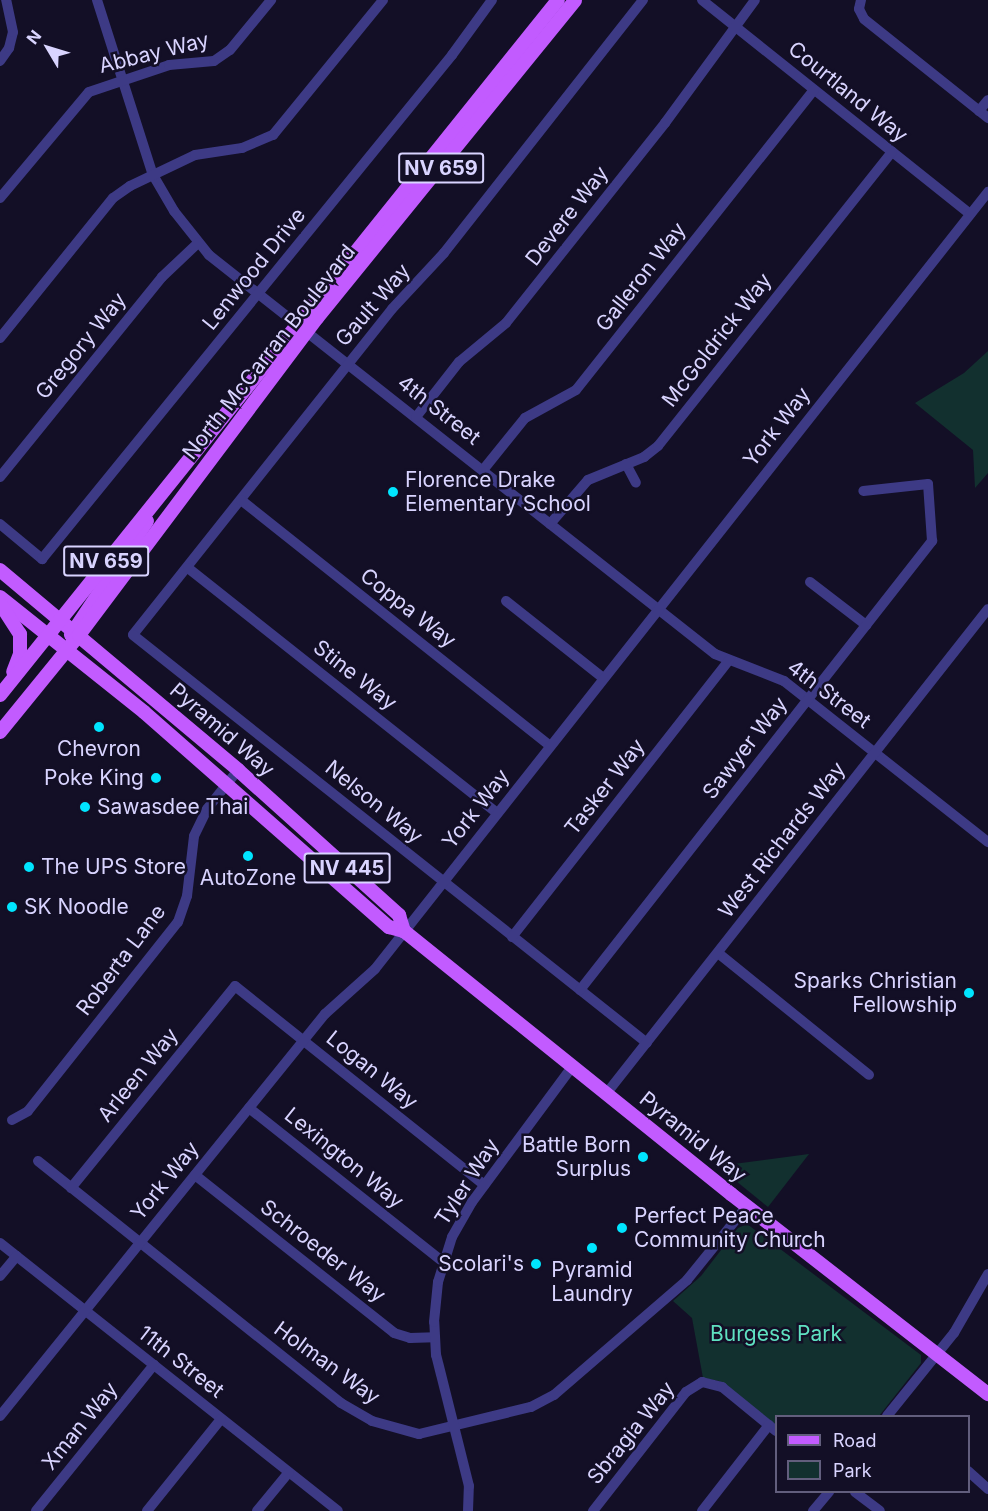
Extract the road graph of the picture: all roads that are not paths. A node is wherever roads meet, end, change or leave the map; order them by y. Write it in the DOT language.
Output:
graph roads {
  1 [pos="6,0"];
  2 [pos="97,0"];
  3 [pos="271,0"];
  4 [pos="383,0"];
  5 [pos="492,0"];
  6 [pos="558,0"];
  7 [pos="574,0"];
  8 [pos="643,0"];
  9 [pos="702,0"];
  10 [pos="754,0"];
  11 [pos="860,4"];
  12 [pos="736,28"];
  13 [pos="0,61"];
  14 [pos="121,79"];
  15 [pos="814,90"];
  16 [pos="988,99"];
  17 [pos="983,115"];
  18 [pos="892,152"];
  19 [pos="153,175"];
  20 [pos="988,192"];
  21 [pos="0,198"];
  22 [pos="970,214"];
  23 [pos="198,243"];
  24 [pos="258,295"];
  25 [pos="301,330"];
  26 [pos="0,338"];
  27 [pos="347,365"];
  28 [pos="416,417"];
  29 [pos="626,464"];
  30 [pos="483,471"];
  31 [pos="0,477"];
  32 [pos="636,483"];
  33 [pos="863,491"];
  34 [pos="241,500"];
  35 [pos="154,502"];
  36 [pos="0,524"];
  37 [pos="550,524"];
  38 [pos="188,568"];
  39 [pos="0,570"];
  40 [pos="810,582"];
  41 [pos="0,597"];
  42 [pos="506,601"];
  43 [pos="0,603"];
  44 [pos="658,609"];
  45 [pos="988,609"];
  46 [pos="60,620"];
  47 [pos="984,622"];
  48 [pos="866,625"];
  49 [pos="76,633"];
  50 [pos="133,635"];
  51 [pos="47,636"];
  52 [pos="68,648"];
  53 [pos="729,660"];
  54 [pos="603,678"];
  55 [pos="3,691"];
  56 [pos="807,700"];
  57 [pos="0,732"];
  58 [pos="550,746"];
  59 [pos="875,753"];
  60 [pos="238,770"];
  61 [pos="227,783"];
  62 [pos="497,813"];
  63 [pos="988,842"];
  64 [pos="443,883"];
  65 [pos="404,931"];
  66 [pos="512,937"];
  67 [pos="718,953"];
  68 [pos="235,986"];
  69 [pos="580,990"];
  70 [pos="303,1041"];
  71 [pos="647,1043"];
  72 [pos="572,1067"];
  73 [pos="869,1075"];
  74 [pos="606,1094"];
  75 [pos="249,1108"];
  76 [pos="12,1120"];
  77 [pos="38,1161"];
  78 [pos="195,1175"];
  79 [pos="484,1185"];
  80 [pos="71,1188"];
  81 [pos="747,1206"];
  82 [pos="0,1243"];
  83 [pos="140,1243"];
  84 [pos="17,1256"];
  85 [pos="443,1262"];
  86 [pos="988,1274"];
  87 [pos="0,1276"];
  88 [pos="85,1311"];
  89 [pos="434,1337"];
  90 [pos="937,1354"];
  91 [pos="154,1365"];
  92 [pos="988,1394"];
  93 [pos="893,1414"];
  94 [pos="0,1416"];
  95 [pos="221,1419"];
  96 [pos="454,1428"];
  97 [pos="773,1428"];
  98 [pos="289,1472"];
  99 [pos="970,1472"];
  100 [pos="988,1489"];
  101 [pos="827,1493"];
  102 [pos="858,1493"];
  103 [pos="36,1511"];
  104 [pos="147,1511"];
  105 [pos="257,1511"];
  106 [pos="338,1511"];
  107 [pos="468,1511"];
  108 [pos="593,1511"];
  109 [pos="702,1511"];
  110 [pos="813,1511"];
  111 [pos="880,1511"];
  1 -- 13 [label="street"];
  2 -- 14 [label="street, 4th Street"];
  3 -- 14 [label="street, Abbay Way"];
  4 -- 19 [label="street"];
  5 -- 24 [label="street, Lenwood Drive"];
  6 -- 25 [label="main road, North McCarran Boulevard / NV 659"];
  7 -- 25 [label="main road, North McCarran Boulevard / NV 659"];
  8 -- 27 [label="street, Gault Way"];
  9 -- 12 [label="street, Courtland Way"];
  10 -- 12 [label="street, Devere Way"];
  11 -- 17 [label="street"];
  12 -- 15 [label="street, Courtland Way"];
  12 -- 28 [label="street, Devere Way"];
  14 -- 19 [label="street, 4th Street"];
  14 -- 21 [label="street, Abbay Way"];
  15 -- 18 [label="street, Courtland Way"];
  15 -- 30 [label="street, Galleron Way"];
  16 -- 17 [label="street"];
  18 -- 22 [label="street, Courtland Way"];
  18 -- 29 [label="street, McGoldrick Way"];
  19 -- 23 [label="street, 4th Street"];
  19 -- 26 [label="street"];
  20 -- 22 [label="street, York Way"];
  22 -- 44 [label="street, York Way"];
  23 -- 24 [label="street, 4th Street"];
  23 -- 31 [label="street, Gregory Way"];
  24 -- 25 [label="street, 4th Street"];
  24 -- 36 [label="street, Lenwood Drive"];
  25 -- 27 [label="street, 4th Street"];
  25 -- 35 [label="main road, North McCarran Boulevard / NV 659"];
  25 -- 49 [label="main road, North McCarran Boulevard / NV 659"];
  27 -- 28 [label="street, 4th Street"];
  27 -- 34 [label="street, Gault Way"];
  28 -- 30 [label="street, 4th Street"];
  29 -- 32 [label="street"];
  29 -- 37 [label="street, McGoldrick Way"];
  30 -- 37 [label="street, 4th Street"];
  33 -- 48 [label="street, Sawyer Way"];
  34 -- 38 [label="street, Gault Way"];
  34 -- 58 [label="street, Coppa Way"];
  35 -- 46 [label="main road, North McCarran Boulevard / NV 659"];
  35 -- 49 [label="main road"];
  37 -- 44 [label="street, 4th Street"];
  38 -- 50 [label="street, Gault Way"];
  38 -- 62 [label="street, Stine Way"];
  39 -- 46 [label="main road, Pyramid Way / NV 445"];
  40 -- 48 [label="street"];
  41 -- 51 [label="main road, Pyramid Way / NV 445"];
  42 -- 54 [label="street"];
  43 -- 55 [label="main road"];
  44 -- 53 [label="street, 4th Street"];
  44 -- 54 [label="street, York Way"];
  45 -- 47 [label="street, West Richards Way"];
  46 -- 49 [label="main road, Pyramid Way / NV 445"];
  46 -- 51 [label="main road, North McCarran Boulevard / NV 659"];
  47 -- 59 [label="street, West Richards Way"];
  48 -- 56 [label="street, Sawyer Way"];
  49 -- 52 [label="main road, North McCarran Boulevard / NV 659"];
  49 -- 60 [label="main road, Pyramid Way / NV 445"];
  50 -- 64 [label="street, Nelson Way"];
  51 -- 52 [label="main road, Pyramid Way / NV 445"];
  51 -- 55 [label="main road, North McCarran Boulevard / NV 659"];
  52 -- 57 [label="main road, North McCarran Boulevard / NV 659"];
  52 -- 61 [label="main road, Pyramid Way / NV 445"];
  53 -- 56 [label="street, 4th Street"];
  53 -- 66 [label="street, Tasker Way"];
  54 -- 58 [label="street, York Way"];
  56 -- 59 [label="street, 4th Street"];
  56 -- 69 [label="street, Sawyer Way"];
  58 -- 62 [label="street, York Way"];
  59 -- 63 [label="street, 4th Street"];
  59 -- 67 [label="street, West Richards Way"];
  60 -- 61 [label="street, Roberta Lane"];
  60 -- 65 [label="main road, Pyramid Way / NV 445"];
  61 -- 65 [label="main road, Pyramid Way / NV 445"];
  61 -- 76 [label="street, Roberta Lane"];
  62 -- 64 [label="street, York Way"];
  64 -- 65 [label="street, York Way"];
  64 -- 66 [label="street, Nelson Way"];
  65 -- 70 [label="street, York Way"];
  65 -- 72 [label="main road, Pyramid Way / NV 445"];
  66 -- 69 [label="street, Nelson Way"];
  67 -- 71 [label="street, West Richards Way"];
  67 -- 73 [label="street"];
  68 -- 70 [label="street, Logan Way"];
  68 -- 80 [label="street, Arleen Way"];
  69 -- 71 [label="street, Nelson Way"];
  70 -- 75 [label="street, York Way"];
  70 -- 79 [label="street, Logan Way"];
  71 -- 74 [label="street, West Richards Way"];
  72 -- 74 [label="main road, Pyramid Way / NV 445"];
  72 -- 79 [label="street, Tyler Way"];
  74 -- 81 [label="main road, Pyramid Way / NV 445"];
  75 -- 78 [label="street, York Way"];
  75 -- 85 [label="street, Lexington Way"];
  77 -- 80 [label="street, Holman Way"];
  78 -- 83 [label="street, York Way"];
  78 -- 89 [label="street, Schroeder Way"];
  79 -- 85 [label="street, Tyler Way"];
  80 -- 83 [label="street, Holman Way"];
  81 -- 90 [label="main road, Pyramid Way / NV 445"];
  81 -- 96 [label="street, Holman Way"];
  82 -- 84 [label="street, 11th Street"];
  83 -- 88 [label="street, York Way"];
  83 -- 96 [label="street, Holman Way"];
  84 -- 87 [label="street"];
  84 -- 88 [label="street, 11th Street"];
  85 -- 89 [label="street, Tyler Way"];
  86 -- 90 [label="street"];
  88 -- 91 [label="street, 11th Street"];
  88 -- 94 [label="street, York Way"];
  89 -- 96 [label="street, Tyler Way"];
  90 -- 92 [label="main road, Pyramid Way / NV 445"];
  90 -- 93 [label="street"];
  91 -- 95 [label="street, 11th Street"];
  91 -- 103 [label="street, Xman Way"];
  95 -- 98 [label="street, 11th Street"];
  95 -- 104 [label="street"];
  96 -- 107 [label="street, Tyler Way"];
  97 -- 108 [label="street, Sbragia Way"];
  97 -- 109 [label="street"];
  98 -- 105 [label="street"];
  98 -- 106 [label="street, 11th Street"];
  99 -- 100 [label="street"];
  101 -- 110 [label="street"];
  102 -- 111 [label="street"];
}
